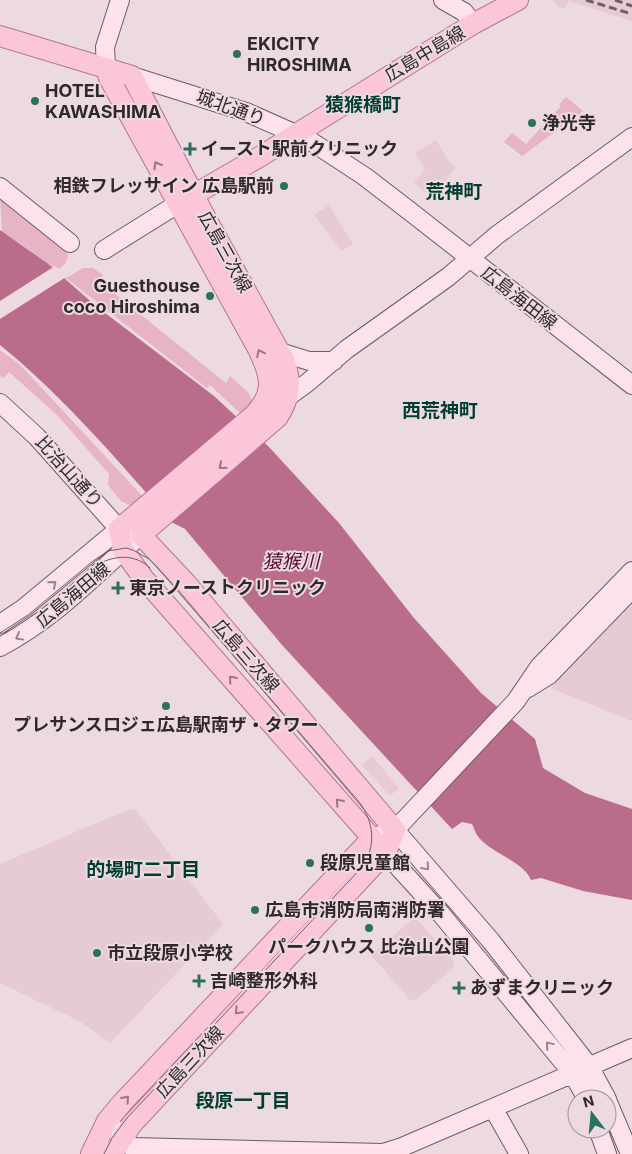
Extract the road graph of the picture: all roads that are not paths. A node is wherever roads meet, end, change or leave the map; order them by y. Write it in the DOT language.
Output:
graph roads {
  1 [pos="120,0"];
  2 [pos="443,0"];
  3 [pos="518,0"];
  4 [pos="473,24"];
  5 [pos="1,37"];
  6 [pos="106,68"];
  7 [pos="132,76"];
  8 [pos="295,134"];
  9 [pos="632,137"];
  10 [pos="0,187"];
  11 [pos="186,199"];
  12 [pos="70,243"];
  13 [pos="104,250"];
  14 [pos="469,259"];
  15 [pos="280,352"];
  16 [pos="334,361"];
  17 [pos="632,385"];
  18 [pos="289,396"];
  19 [pos="266,399"];
  20 [pos="0,403"];
  21 [pos="254,428"];
  22 [pos="157,510"];
  23 [pos="119,529"];
  24 [pos="141,535"];
  25 [pos="123,550"];
  26 [pos="632,571"];
  27 [pos="632,589"];
  28 [pos="0,624"];
  29 [pos="0,648"];
  30 [pos="525,689"];
  31 [pos="395,830"];
  32 [pos="372,838"];
  33 [pos="386,852"];
  34 [pos="632,1048"];
  35 [pos="589,1066"];
  36 [pos="573,1074"];
  37 [pos="581,1089"];
  38 [pos="601,1089"];
  39 [pos="493,1108"];
  40 [pos="107,1121"];
  41 [pos="617,1123"];
  42 [pos="602,1139"];
  43 [pos="117,1146"];
  44 [pos="91,1154"];
  45 [pos="519,1154"];
  46 [pos="607,1154"];
  47 [pos="630,1154"];
  1 -- 6 [label="street"];
  2 -- 4 [label="street"];
  3 -- 4 [label="main road, 広島中島線"];
  4 -- 8 [label="main road, 広島中島線"];
  5 -- 6 [label="main road"];
  6 -- 7 [label="main road"];
  11 -- 6 [label="main road, 広島三次線, one-way"];
  7 -- 8 [label="street, 城北通り"];
  7 -- 11 [label="main road, 広島三次線"];
  8 -- 11 [label="main road, 広島中島線"];
  8 -- 14 [label="street, 城北通り"];
  9 -- 14 [label="street"];
  10 -- 12 [label="street"];
  11 -- 13 [label="street"];
  11 -- 15 [label="main road, 広島三次線"];
  19 -- 11 [label="main road, 広島三次線, one-way"];
  14 -- 16 [label="street, 広島海田線"];
  14 -- 17 [label="street, 広島海田線"];
  15 -- 16 [label="street"];
  15 -- 18 [label="main road, 広島三次線"];
  16 -- 18 [label="street, 広島海田線"];
  18 -- 19 [label="street"];
  18 -- 21 [label="main road"];
  19 -- 21 [label="main road"];
  20 -- 23 [label="street, 比治山通り"];
  21 -- 22 [label="main road"];
  22 -- 23 [label="main road"];
  22 -- 24 [label="main road"];
  23 -- 24 [label="street"];
  23 -- 25 [label="main road, 広島三次線"];
  28 -- 23 [label="street, 広島海田線, one-way"];
  24 -- 25 [label="street, 広島海田線"];
  24 -- 31 [label="main road, 広島三次線"];
  25 -- 29 [label="street, 広島海田線, one-way"];
  32 -- 25 [label="main road, 広島三次線, one-way"];
  26 -- 30 [label="street"];
  27 -- 30 [label="street"];
  30 -- 31 [label="street"];
  31 -- 32 [label="street"];
  31 -- 33 [label="main road, 広島三次線"];
  31 -- 35 [label="street, one-way"];
  32 -- 33 [label="street"];
  40 -- 32 [label="main road, 広島三次線, one-way"];
  36 -- 33 [label="street, one-way"];
  33 -- 43 [label="main road, 広島三次線, one-way"];
  34 -- 35 [label="street"];
  35 -- 36 [label="street"];
  35 -- 38 [label="street"];
  36 -- 37 [label="street"];
  36 -- 39 [label="street"];
  39 -- 43 [label="street"];
  39 -- 45 [label="street"];
  40 -- 43 [label="street"];
  40 -- 44 [label="main road, 広島三次線"];
  41 -- 47 [label="street"];
  42 -- 46 [label="street"];
}
